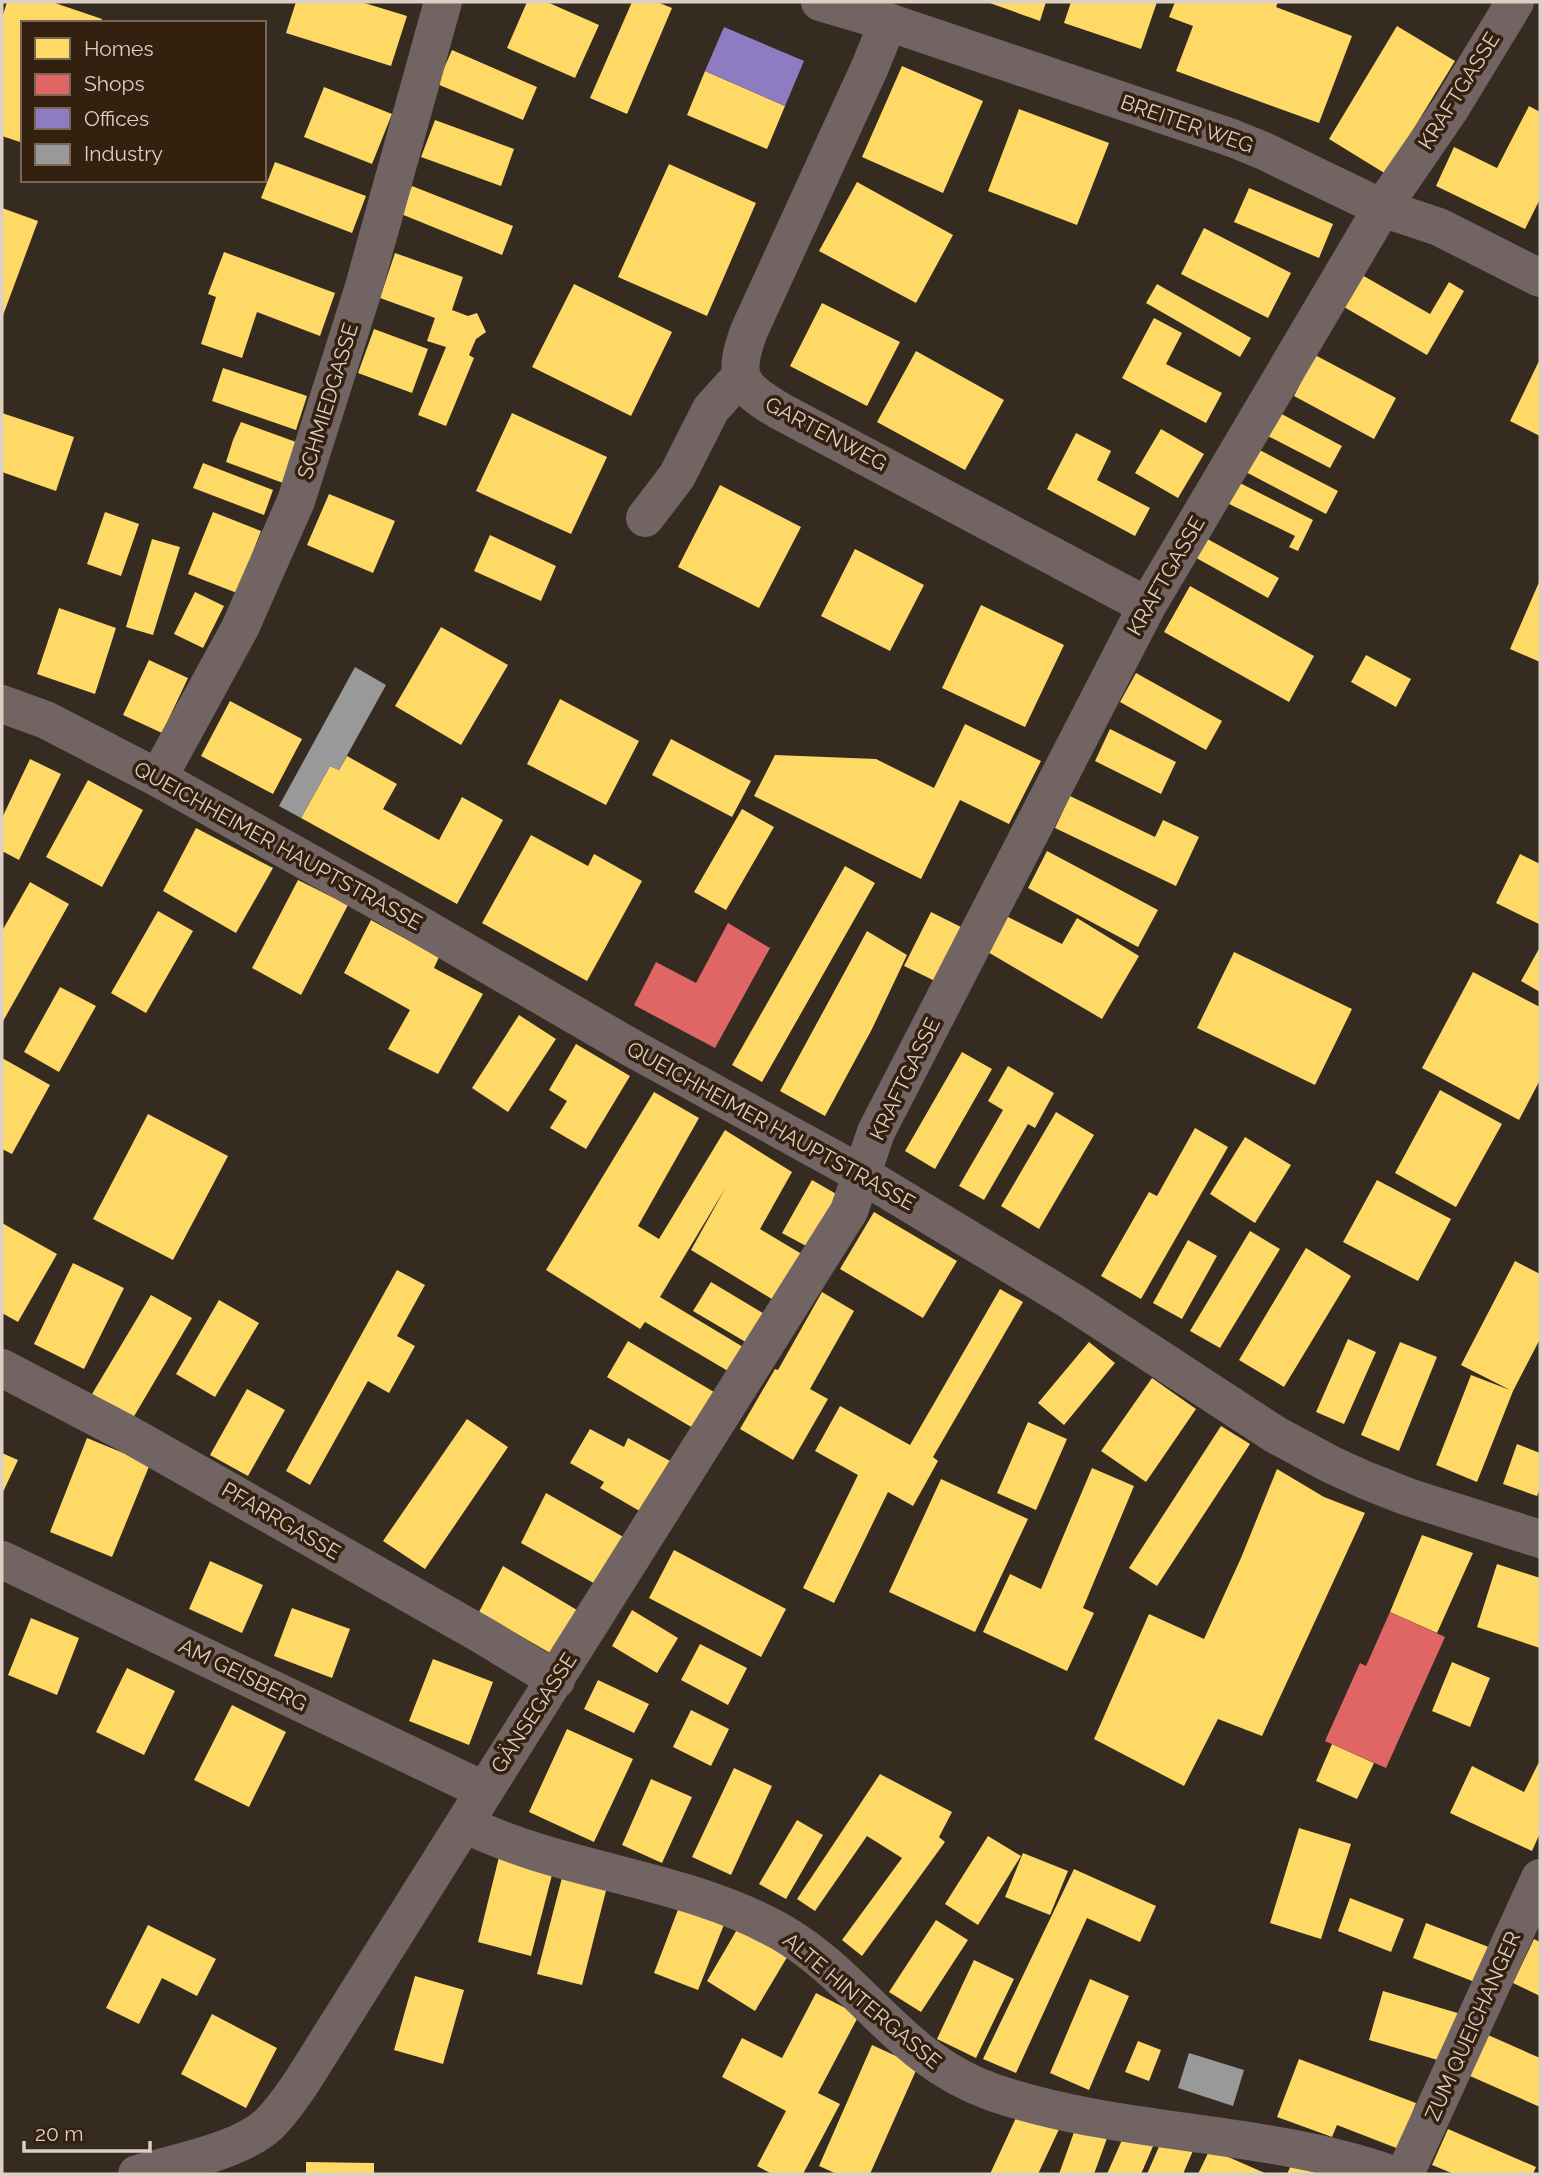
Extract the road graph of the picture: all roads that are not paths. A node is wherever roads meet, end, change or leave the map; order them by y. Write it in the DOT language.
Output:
graph roads {
  1 [pos="443,2"];
  2 [pos="820,2"];
  3 [pos="1516,2"];
  4 [pos="888,22"];
  5 [pos="1382,208"];
  6 [pos="1540,278"];
  7 [pos="741,376"];
  8 [pos="645,517"];
  9 [pos="1147,606"];
  10 [pos="2,704"];
  11 [pos="158,778"];
  12 [pos="861,1174"];
  13 [pos="2,1368"];
  14 [pos="1540,1539"];
  15 [pos="2,1560"];
  16 [pos="556,1680"];
  17 [pos="485,1791"];
  18 [pos="465,1824"];
  19 [pos="1540,1878"];
  20 [pos="137,2174"];
  21 [pos="1390,2174"];
  22 [pos="1405,2174"];
  1 -- 11 [label="street, SCHMIEDGASSE"];
  2 -- 4 [label="street, BREITER WEG"];
  3 -- 5 [label="street, KRAFTGASSE"];
  4 -- 5 [label="street, BREITER WEG"];
  4 -- 7 [label="street"];
  5 -- 6 [label="street, BREITER WEG"];
  5 -- 9 [label="street, KRAFTGASSE"];
  7 -- 8 [label="street"];
  7 -- 9 [label="street, GARTENWEG"];
  9 -- 12 [label="street, KRAFTGASSE"];
  10 -- 11 [label="street, QUEICHHEIMER HAUPTSTRASSE"];
  11 -- 12 [label="street, QUEICHHEIMER HAUPTSTRASSE"];
  12 -- 14 [label="street, QUEICHHEIMER HAUPTSTRASSE"];
  12 -- 16 [label="street, GÄNSEGASSE"];
  13 -- 16 [label="street, PFARRGASSE"];
  15 -- 17 [label="street, AM GEISBERG"];
  16 -- 17 [label="street, GÄNSEGASSE"];
  17 -- 18 [label="street, GÄNSEGASSE"];
  18 -- 20 [label="street, GÄNSEGASSE"];
  18 -- 21 [label="street, ALTE HINTERGASSE"];
  19 -- 22 [label="street, ZUM QUEICHANGER"];
}
